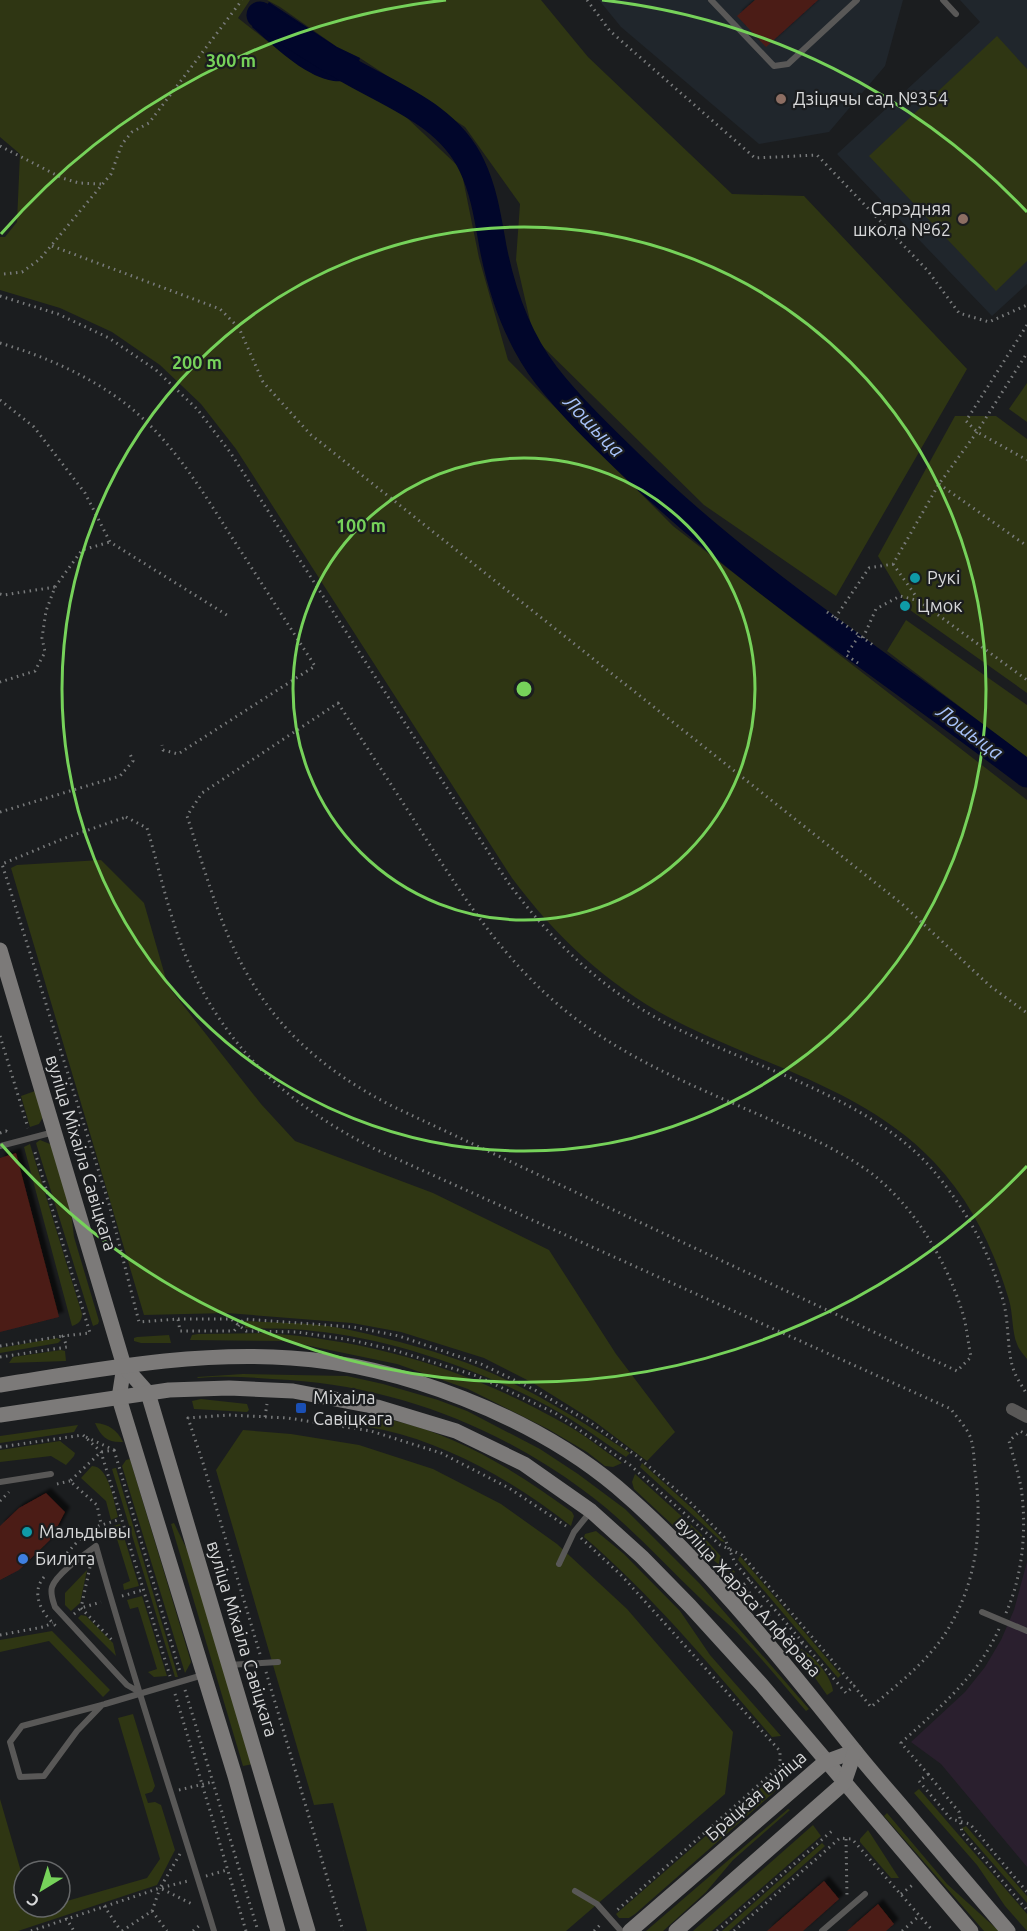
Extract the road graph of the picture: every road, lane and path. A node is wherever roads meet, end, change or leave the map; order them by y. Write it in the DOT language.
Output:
graph roads {
  1 [pos="242,0"];
  2 [pos="587,0"];
  3 [pos="711,0"];
  4 [pos="857,0"];
  5 [pos="944,0"];
  6 [pos="956,14"];
  7 [pos="0,146"];
  8 [pos="101,184"];
  9 [pos="52,246"];
  10 [pos="4,274"];
  11 [pos="0,296"];
  12 [pos="1027,305"];
  13 [pos="1027,325"];
  14 [pos="0,343"];
  15 [pos="1027,353"];
  16 [pos="0,400"];
  17 [pos="977,432"];
  18 [pos="1027,460"];
  19 [pos="939,484"];
  20 [pos="110,542"];
  21 [pos="1027,546"];
  22 [pos="893,564"];
  23 [pos="55,587"];
  24 [pos="0,594"];
  25 [pos="919,601"];
  26 [pos="826,612"];
  27 [pos="230,617"];
  28 [pos="835,618"];
  29 [pos="861,637"];
  30 [pos="873,645"];
  31 [pos="858,663"];
  32 [pos="1027,680"];
  33 [pos="0,682"];
  34 [pos="338,703"];
  35 [pos="162,745"];
  36 [pos="130,754"];
  37 [pos="0,812"];
  38 [pos="0,950"];
  39 [pos="1027,1013"];
  40 [pos="0,1036"];
  41 [pos="54,1132"];
  42 [pos="31,1138"];
  43 [pos="0,1146"];
  44 [pos="178,1319"];
  45 [pos="139,1322"];
  46 [pos="63,1336"];
  47 [pos="0,1346"];
  48 [pos="0,1357"];
  49 [pos="124,1366"];
  50 [pos="0,1385"];
  51 [pos="148,1393"];
  52 [pos="1027,1395"];
  53 [pos="120,1398"];
  54 [pos="278,1405"];
  55 [pos="1012,1409"];
  56 [pos="0,1415"];
  57 [pos="265,1417"];
  58 [pos="1027,1417"];
  59 [pos="188,1418"];
  60 [pos="333,1418"];
  61 [pos="332,1424"];
  62 [pos="83,1435"];
  63 [pos="1027,1435"];
  64 [pos="0,1447"];
  65 [pos="114,1450"];
  66 [pos="100,1452"];
  67 [pos="51,1474"];
  68 [pos="0,1482"];
  69 [pos="591,1511"];
  70 [pos="121,1519"];
  71 [pos="101,1524"];
  72 [pos="574,1532"];
  73 [pos="724,1537"];
  74 [pos="729,1549"];
  75 [pos="63,1557"];
  76 [pos="559,1564"];
  77 [pos="90,1566"];
  78 [pos="85,1568"];
  79 [pos="95,1571"];
  80 [pos="49,1572"];
  81 [pos="750,1580"];
  82 [pos="143,1590"];
  83 [pos="111,1599"];
  84 [pos="81,1608"];
  85 [pos="982,1612"];
  86 [pos="70,1617"];
  87 [pos="1002,1621"];
  88 [pos="80,1622"];
  89 [pos="53,1623"];
  90 [pos="1027,1631"];
  91 [pos="0,1635"];
  92 [pos="803,1642"];
  93 [pos="120,1648"];
  94 [pos="278,1662"];
  95 [pos="229,1665"];
  96 [pos="204,1674"];
  97 [pos="183,1682"];
  98 [pos="173,1685"];
  99 [pos="854,1686"];
  100 [pos="141,1693"];
  101 [pos="102,1705"];
  102 [pos="855,1751"];
  103 [pos="825,1762"];
  104 [pos="927,1774"];
  105 [pos="212,1782"];
  106 [pos="201,1783"];
  107 [pos="844,1783"];
  108 [pos="172,1792"];
  109 [pos="960,1822"];
  110 [pos="833,1830"];
  111 [pos="846,1839"];
  112 [pos="184,1861"];
  113 [pos="227,1870"];
  114 [pos="198,1878"];
  115 [pos="160,1888"];
  116 [pos="192,1889"];
  117 [pos="575,1892"];
  118 [pos="1027,1892"];
  119 [pos="865,1894"];
  120 [pos="195,1897"];
  121 [pos="104,1906"];
  122 [pos="847,1910"];
  123 [pos="1027,1910"];
  124 [pos="152,1911"];
  125 [pos="72,1916"];
  126 [pos="919,1916"];
  127 [pos="608,1918"];
  128 [pos="63,1919"];
  129 [pos="203,1923"];
  130 [pos="30,1931"];
  131 [pos="122,1931"];
  132 [pos="167,1931"];
  133 [pos="193,1931"];
  134 [pos="214,1931"];
  135 [pos="246,1931"];
  136 [pos="258,1931"];
  137 [pos="278,1931"];
  138 [pos="308,1931"];
  139 [pos="594,1931"];
  140 [pos="621,1931"];
  141 [pos="630,1931"];
  142 [pos="676,1931"];
  143 [pos="717,1931"];
  144 [pos="734,1931"];
  145 [pos="822,1931"];
  146 [pos="902,1931"];
  147 [pos="933,1931"];
  148 [pos="971,1931"];
  149 [pos="1008,1931"];
  1 -- 8 [label="path"];
  2 -- 12 [label="path"];
  3 -- 4 [label="lane"];
  5 -- 6 [label="lane"];
  7 -- 8 [label="path"];
  8 -- 9 [label="path"];
  9 -- 10 [label="path"];
  9 -- 39 [label="path"];
  11 -- 52 [label="path"];
  13 -- 17 [label="path"];
  14 -- 35 [label="path"];
  15 -- 17 [label="path"];
  16 -- 20 [label="path"];
  17 -- 18 [label="path"];
  17 -- 19 [label="path"];
  19 -- 21 [label="path"];
  19 -- 22 [label="path"];
  20 -- 23 [label="path"];
  20 -- 27 [label="path"];
  22 -- 25 [label="path"];
  22 -- 28 [label="path"];
  23 -- 24 [label="path"];
  23 -- 33 [label="path"];
  25 -- 29 [label="path"];
  25 -- 32 [label="path"];
  26 -- 28 [label="path"];
  28 -- 29 [label="path"];
  29 -- 30 [label="path"];
  29 -- 31 [label="path"];
  34 -- 34 [label="path"];
  36 -- 37 [label="path"];
  38 -- 41 [label="main road, вуліца Міхаіла Савіцкага"];
  40 -- 42 [label="path"];
  41 -- 42 [label="lane"];
  41 -- 49 [label="main road, вуліца Міхаіла Савіцкага"];
  42 -- 43 [label="lane"];
  42 -- 46 [label="path"];
  44 -- 74 [label="path"];
  45 -- 99 [label="path"];
  46 -- 47 [label="path"];
  46 -- 48 [label="path"];
  49 -- 50 [label="main road, вуліца Жарэса Алфёрава"];
  49 -- 51 [label="main road, вуліца Міхаіла Савіцкага"];
  49 -- 53 [label="main road, вуліца Міхаіла Савіцкага"];
  49 -- 102 [label="main road, вуліца Жарэса Алфёрава"];
  51 -- 53 [label="main road"];
  51 -- 69 [label="main road"];
  51 -- 95 [label="main road, вуліца Міхаіла Савіцкага"];
  53 -- 56 [label="main road"];
  53 -- 96 [label="main road, вуліца Міхаіла Савіцкага"];
  54 -- 57 [label="path"];
  55 -- 58 [label="street"];
  57 -- 59 [label="path"];
  57 -- 61 [label="path"];
  60 -- 61 [label="path"];
  61 -- 72 [label="path"];
  62 -- 64 [label="path"];
  62 -- 65 [label="path"];
  62 -- 66 [label="path"];
  63 -- 87 [label="path"];
  65 -- 66 [label="path"];
  65 -- 97 [label="path"];
  66 -- 70 [label="path"];
  66 -- 71 [label="path"];
  67 -- 68 [label="lane"];
  69 -- 72 [label="lane"];
  69 -- 103 [label="main road"];
  70 -- 71 [label="path"];
  70 -- 82 [label="path"];
  71 -- 75 [label="path"];
  72 -- 76 [label="lane"];
  72 -- 127 [label="path"];
  73 -- 74 [label="path"];
  74 -- 81 [label="path"];
  74 -- 99 [label="path"];
  77 -- 78 [label="path"];
  77 -- 79 [label="path"];
  77 -- 84 [label="path"];
  80 -- 89 [label="path"];
  81 -- 92 [label="path"];
  81 -- 92 [label="path"];
  82 -- 83 [label="path"];
  82 -- 98 [label="path"];
  83 -- 84 [label="path"];
  83 -- 86 [label="lane"];
  83 -- 100 [label="lane"];
  84 -- 86 [label="path"];
  84 -- 93 [label="path"];
  85 -- 87 [label="lane"];
  86 -- 88 [label="path"];
  86 -- 89 [label="path"];
  86 -- 100 [label="lane"];
  87 -- 90 [label="lane"];
  87 -- 104 [label="path"];
  89 -- 91 [label="path"];
  92 -- 99 [label="path"];
  94 -- 95 [label="lane"];
  95 -- 138 [label="main road, вуліца Міхаіла Савіцкага"];
  96 -- 97 [label="lane"];
  96 -- 137 [label="main road, вуліца Міхаіла Савіцкага"];
  97 -- 98 [label="lane"];
  97 -- 105 [label="path"];
  98 -- 100 [label="lane"];
  98 -- 106 [label="path"];
  100 -- 101 [label="lane"];
  100 -- 108 [label="lane"];
  101 -- 101 [label="lane"];
  102 -- 103 [label="main road, Брацкая вуліца"];
  102 -- 107 [label="main road"];
  102 -- 149 [label="main road, вуліца Жарэса Алфёрава"];
  103 -- 107 [label="main road"];
  103 -- 141 [label="main road, Брацкая вуліца"];
  104 -- 109 [label="path"];
  104 -- 109 [label="path"];
  105 -- 106 [label="path"];
  105 -- 136 [label="path"];
  106 -- 108 [label="path"];
  106 -- 113 [label="path"];
  107 -- 142 [label="main road"];
  107 -- 148 [label="main road"];
  108 -- 114 [label="lane"];
  109 -- 118 [label="path"];
  109 -- 123 [label="path"];
  110 -- 143 [label="path"];
  111 -- 122 [label="path"];
  111 -- 126 [label="path"];
  111 -- 144 [label="path"];
  112 -- 115 [label="path"];
  113 -- 114 [label="path"];
  113 -- 135 [label="path"];
  114 -- 134 [label="lane"];
  115 -- 116 [label="path"];
  115 -- 120 [label="path"];
  115 -- 121 [label="path"];
  115 -- 124 [label="path"];
  117 -- 127 [label="lane"];
  119 -- 122 [label="lane"];
  121 -- 125 [label="path"];
  121 -- 131 [label="path"];
  122 -- 145 [label="lane"];
  124 -- 131 [label="path"];
  124 -- 132 [label="path"];
  126 -- 146 [label="path"];
  126 -- 147 [label="path"];
  127 -- 139 [label="path"];
  127 -- 140 [label="lane"];
  128 -- 130 [label="path"];
  129 -- 133 [label="path"];
}
